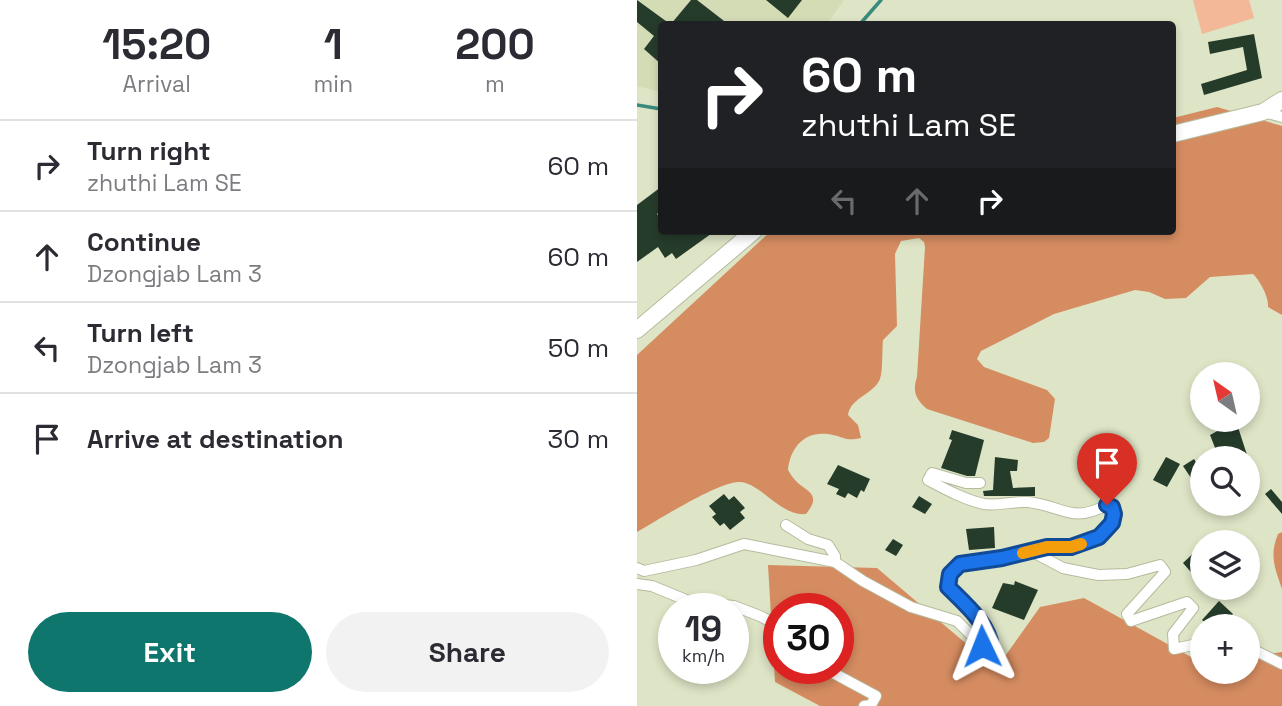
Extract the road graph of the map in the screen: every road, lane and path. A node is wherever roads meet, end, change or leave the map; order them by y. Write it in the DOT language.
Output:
graph roads {
  1 [pos="1282,100"];
  2 [pos="1263,111"];
  3 [pos="1282,117"];
  4 [pos="1176,133"];
  5 [pos="749,235"];
  6 [pos="637,330"];
  7 [pos="980,483"];
  8 [pos="786,525"];
  9 [pos="1031,551"];
  10 [pos="835,562"];
  11 [pos="637,568"];
  12 [pos="637,584"];
  13 [pos="763,618"];
  14 [pos="1190,646"];
  15 [pos="1260,653"];
  16 [pos="1282,664"];
  17 [pos="854,684"];
  18 [pos="864,706"];
  1 -- 2 [label="main road"];
  2 -- 3 [label="street"];
  2 -- 4 [label="main road"];
  5 -- 6 [label="main road"];
  7 -- 9 [label="street"];
  8 -- 10 [label="street"];
  9 -- 10 [label="street"];
  9 -- 14 [label="street"];
  10 -- 11 [label="street"];
  12 -- 13 [label="street"];
  15 -- 16 [label="street"];
  17 -- 18 [label="street"];
}
